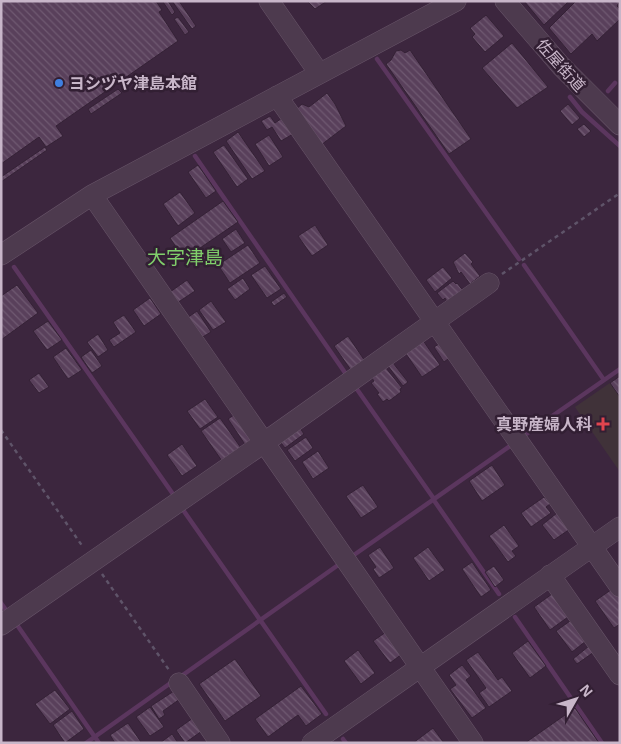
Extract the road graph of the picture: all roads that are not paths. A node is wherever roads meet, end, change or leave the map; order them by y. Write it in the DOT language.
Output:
graph roads {
  1 [pos="269,1"];
  2 [pos="456,1"];
  3 [pos="505,1"];
  4 [pos="320,73"];
  5 [pos="277,96"];
  6 [pos="620,126"];
  7 [pos="92,195"];
  8 [pos="1,255"];
  9 [pos="488,284"];
  10 [pos="435,322"];
  11 [pos="265,442"];
  12 [pos="620,527"];
  13 [pos="592,547"];
  14 [pos="550,575"];
  15 [pos="620,587"];
  16 [pos="1,625"];
  17 [pos="420,667"];
  18 [pos="620,676"];
  19 [pos="178,683"];
  20 [pos="220,743"];
  21 [pos="312,743"];
  22 [pos="473,743"];
  1 -- 4 [label="street"];
  2 -- 4 [label="street"];
  3 -- 6 [label="street, 佐屋街道"];
  4 -- 5 [label="street"];
  5 -- 7 [label="street"];
  5 -- 10 [label="street"];
  7 -- 8 [label="street"];
  7 -- 11 [label="street"];
  9 -- 10 [label="street"];
  10 -- 11 [label="street"];
  10 -- 13 [label="street"];
  11 -- 16 [label="street"];
  11 -- 17 [label="street"];
  12 -- 13 [label="street"];
  13 -- 14 [label="street"];
  13 -- 15 [label="street"];
  14 -- 17 [label="street"];
  14 -- 18 [label="street"];
  17 -- 21 [label="street"];
  17 -- 22 [label="street"];
  19 -- 20 [label="street"];
}
